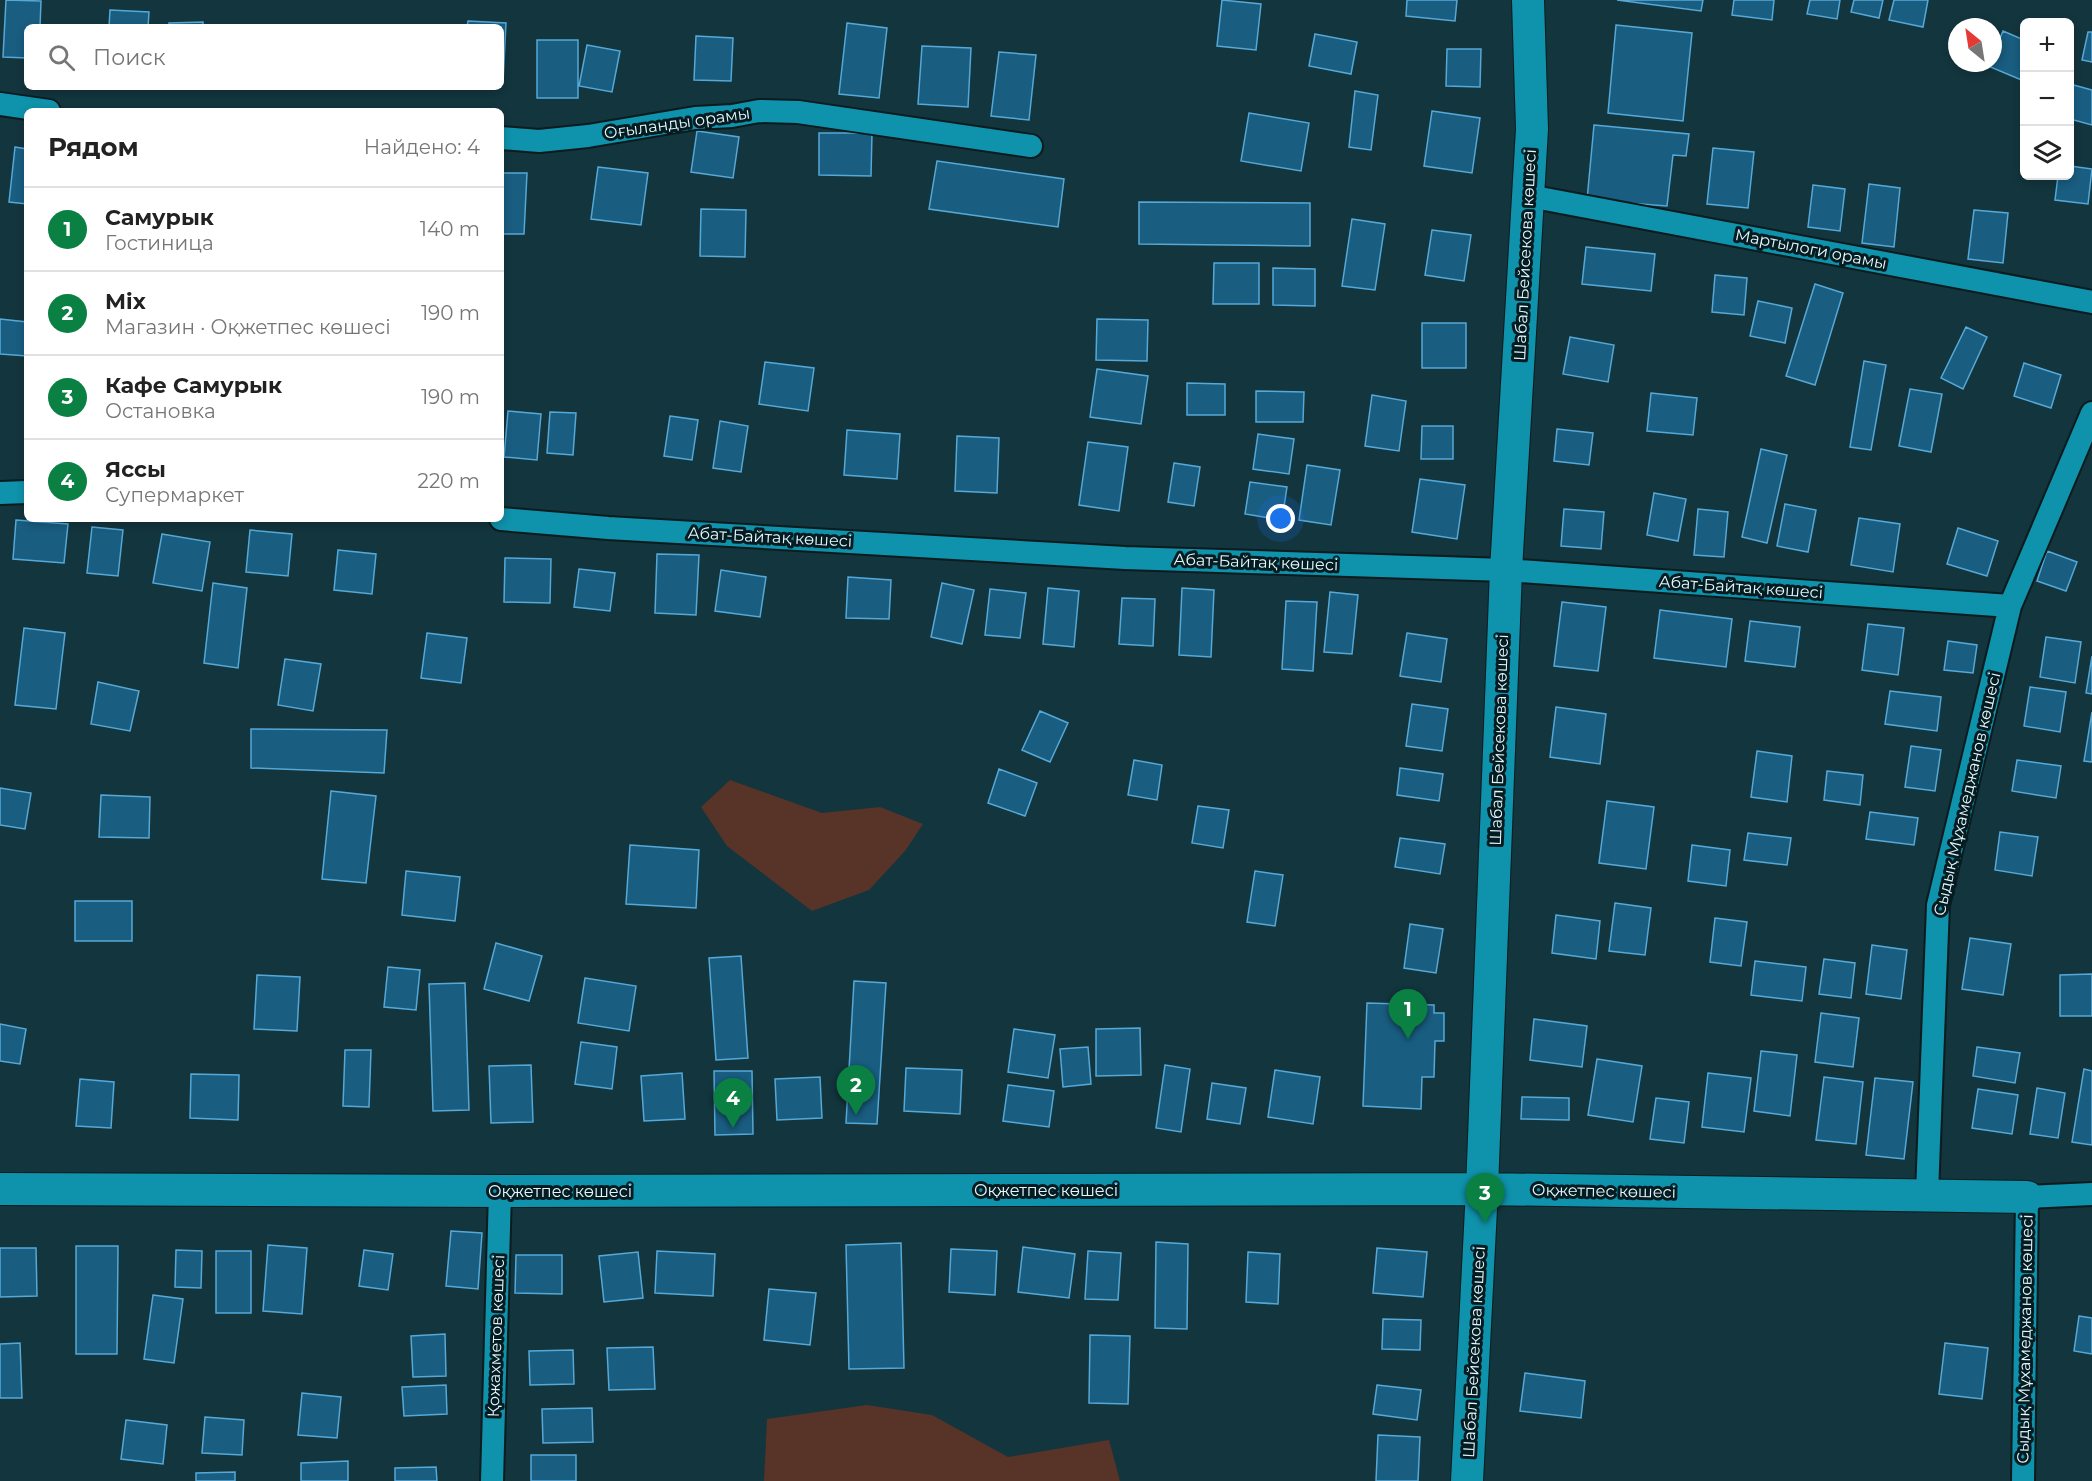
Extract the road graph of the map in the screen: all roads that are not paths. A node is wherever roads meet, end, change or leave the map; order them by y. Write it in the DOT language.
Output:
graph roads {
  1 [pos="1528,0"];
  2 [pos="0,104"];
  3 [pos="28,108"];
  4 [pos="504,138"];
  5 [pos="1031,146"];
  6 [pos="1529,196"];
  7 [pos="2092,302"];
  8 [pos="2092,413"];
  9 [pos="24,492"];
  10 [pos="0,493"];
  11 [pos="504,519"];
  12 [pos="1506,570"];
  13 [pos="2010,606"];
  14 [pos="0,1189"];
  15 [pos="1482,1189"];
  16 [pos="500,1191"];
  17 [pos="1928,1194"];
  18 [pos="2092,1194"];
  19 [pos="2027,1197"];
  20 [pos="492,1481"];
  21 [pos="1467,1481"];
  22 [pos="2023,1481"];
  1 -- 6 [label="street, Шабал Бейсекова көшесі"];
  2 -- 3 [label="street"];
  4 -- 5 [label="street, Оғыланды орамы"];
  6 -- 7 [label="street, Мартылоги орамы"];
  6 -- 12 [label="street, Шабал Бейсекова көшесі"];
  8 -- 13 [label="street, Сыдық Мұхамеджанов көшесі"];
  9 -- 10 [label="street"];
  11 -- 12 [label="street, Абат-Байтақ көшесі"];
  12 -- 13 [label="street, Абат-Байтақ көшесі"];
  12 -- 15 [label="street, Шабал Бейсекова көшесі"];
  13 -- 17 [label="street, Сыдық Мұхамеджанов көшесі"];
  14 -- 16 [label="street, Оқжетпес көшесі"];
  15 -- 16 [label="street, Оқжетпес көшесі"];
  15 -- 17 [label="street, Оқжетпес көшесі"];
  15 -- 21 [label="street, Шабал Бейсекова көшесі"];
  16 -- 20 [label="street, Қожахметов көшесі"];
  17 -- 19 [label="street, Оқжетпес көшесі"];
  18 -- 19 [label="street, Оқжетпес көшесі"];
  19 -- 22 [label="street, Сыдық Мұхамеджанов көшесі"];
}
